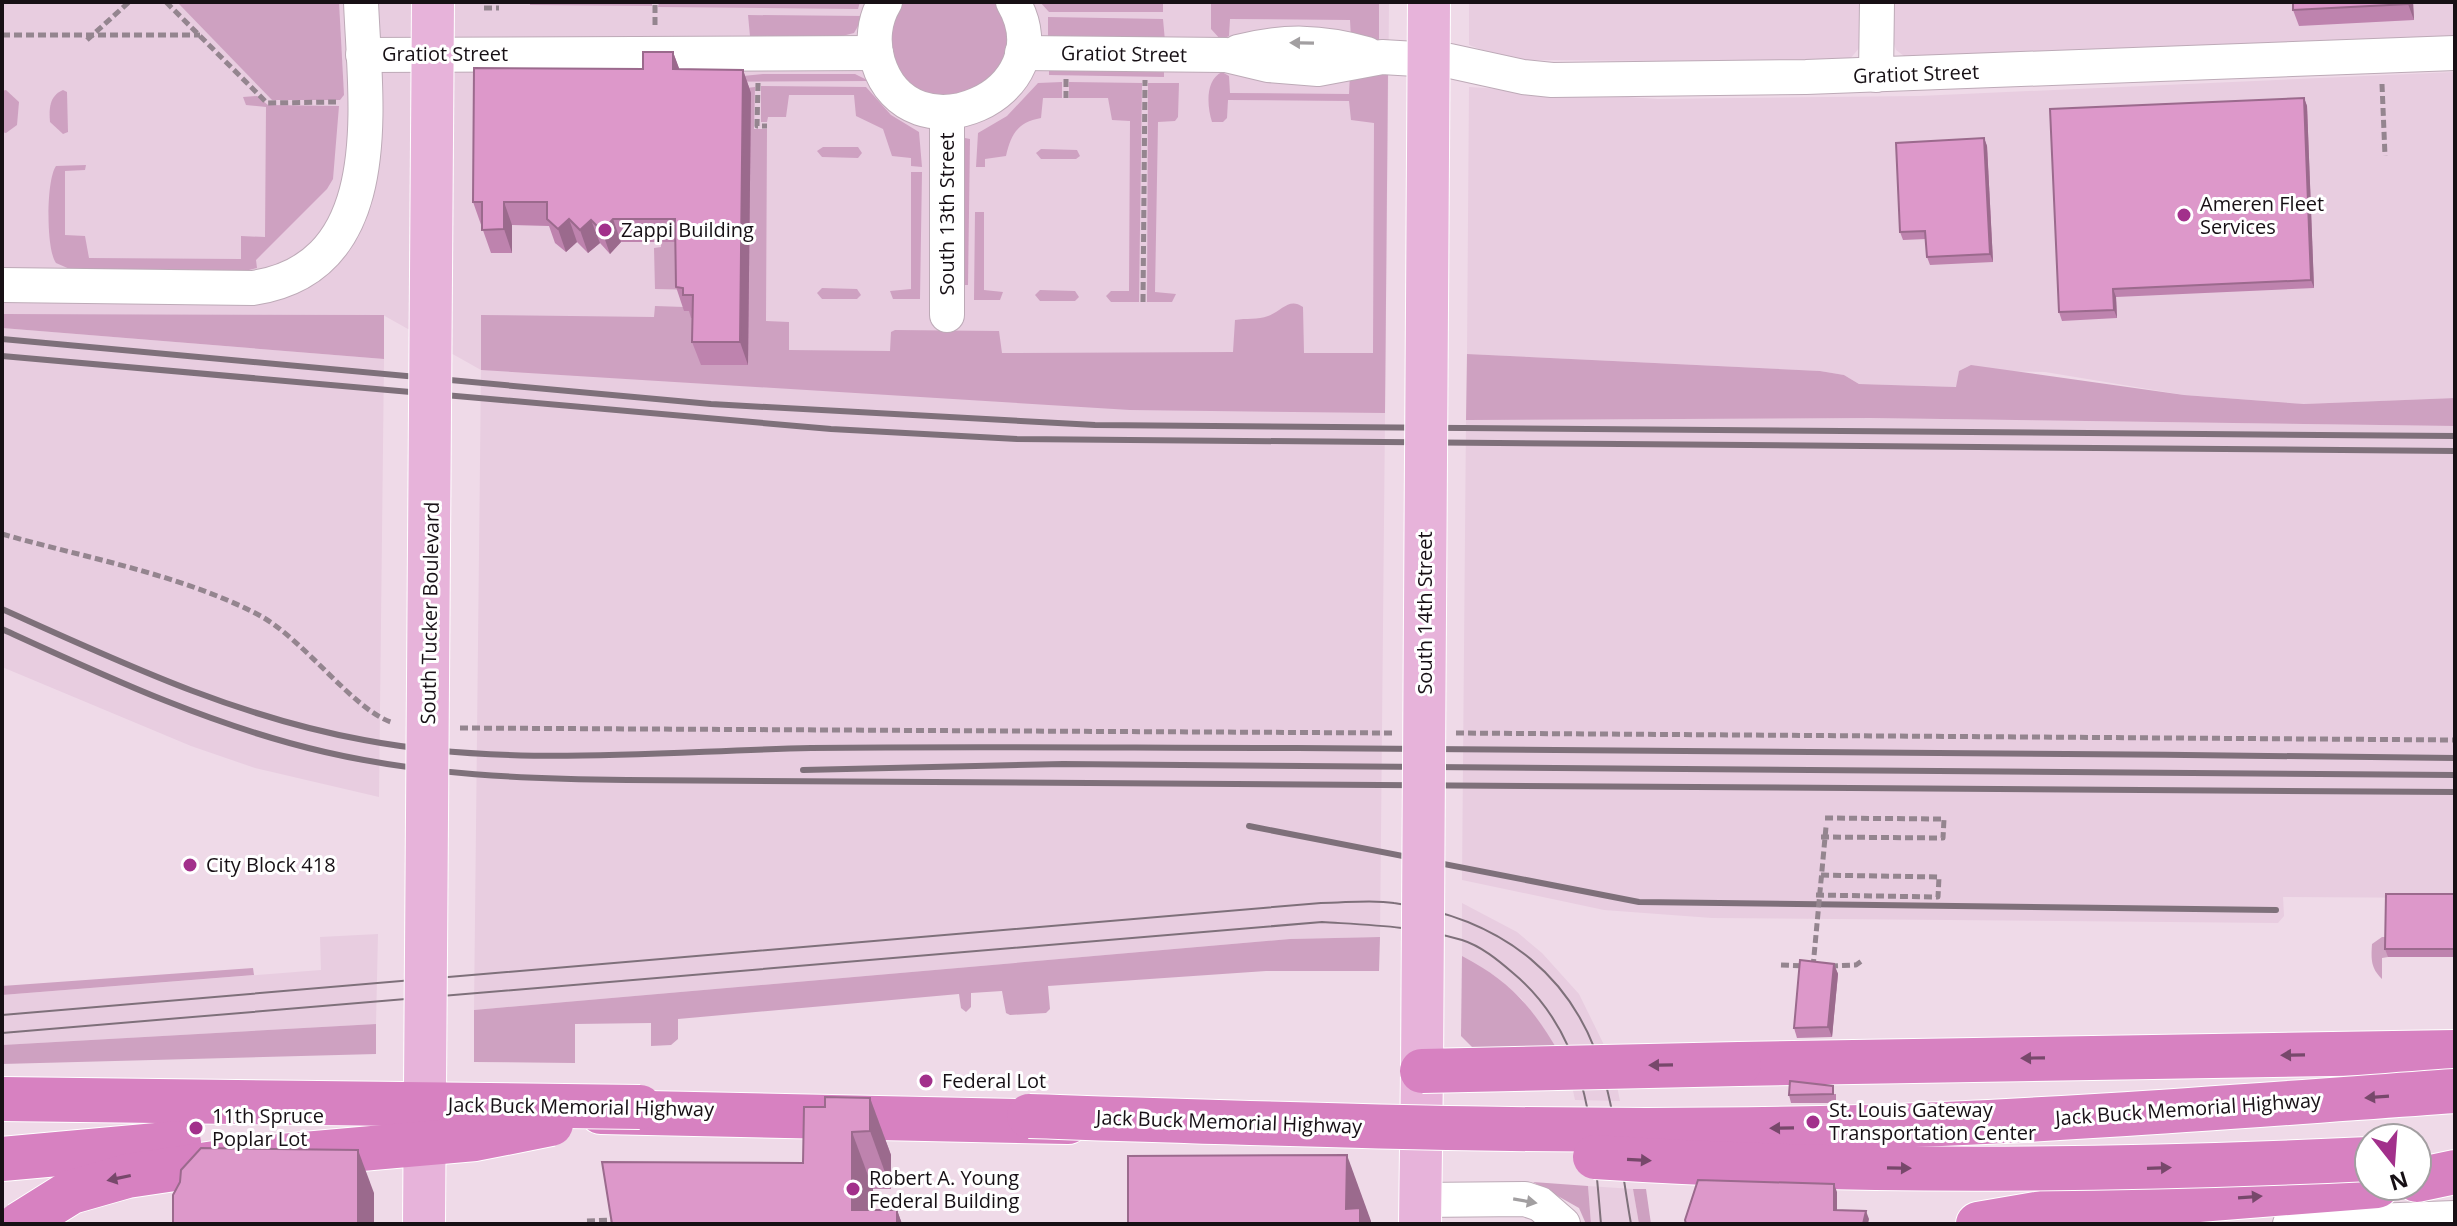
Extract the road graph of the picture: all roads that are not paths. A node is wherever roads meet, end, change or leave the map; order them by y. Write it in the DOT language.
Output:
graph roads {
  1 [pos="361,2"];
  2 [pos="433,2"];
  3 [pos="885,2"];
  4 [pos="1013,2"];
  5 [pos="1429,2"];
  6 [pos="1877,2"];
  7 [pos="876,53"];
  8 [pos="1022,53"];
  9 [pos="2455,53"];
  10 [pos="363,55"];
  11 [pos="1876,75"];
  12 [pos="947,113"];
  13 [pos="2,285"];
  14 [pos="947,315"];
  15 [pos="2455,1052"];
  16 [pos="1422,1086"];
  17 [pos="2455,1091"];
  18 [pos="2,1102"];
  19 [pos="640,1107"];
  20 [pos="511,1110"];
  21 [pos="2455,1154"];
  22 [pos="2433,1155"];
  23 [pos="2,1159"];
  24 [pos="2353,1160"];
  25 [pos="2455,1172"];
  26 [pos="2353,1188"];
  27 [pos="2417,1207"];
  28 [pos="1420,1212"];
  29 [pos="1479,1212"];
  30 [pos="2455,1218"];
  31 [pos="20,1224"];
  32 [pos="424,1224"];
  33 [pos="1563,1224"];
  34 [pos="1978,1224"];
  35 [pos="2290,1224"];
  1 -- 10 [label="street"];
  2 -- 32 [label="main road, South Tucker Boulevard, bridge"];
  3 -- 7 [label="street"];
  4 -- 8 [label="street"];
  5 -- 16 [label="main road, South 14th Street, bridge"];
  6 -- 11 [label="street"];
  7 -- 10 [label="street, Gratiot Street"];
  7 -- 12 [label="street"];
  8 -- 11 [label="street, Gratiot Street"];
  8 -- 12 [label="street"];
  9 -- 11 [label="street, Gratiot Street"];
  10 -- 13 [label="street, Gratiot Street"];
  12 -- 14 [label="street, South 13th Street"];
  15 -- 16 [label="highway, one-way, bridge"];
  16 -- 28 [label="main road, South 14th Street"];
  17 -- 19 [label="highway, Jack Buck Memorial Highway, one-way, bridge"];
  18 -- 19 [label="highway, Jack Buck Memorial Highway, bridge"];
  18 -- 20 [label="highway, Jack Buck Memorial Highway, bridge"];
  19 -- 31 [label="highway, one-way, bridge"];
  20 -- 23 [label="highway, bridge"];
  20 -- 24 [label="highway, Jack Buck Memorial Highway, one-way, bridge"];
  21 -- 22 [label="highway"];
  25 -- 27 [label="highway"];
  34 -- 26 [label="highway, one-way"];
  27 -- 30 [label="street"];
  27 -- 35 [label="street"];
  28 -- 29 [label="street"];
  29 -- 33 [label="street, one-way"];
}
